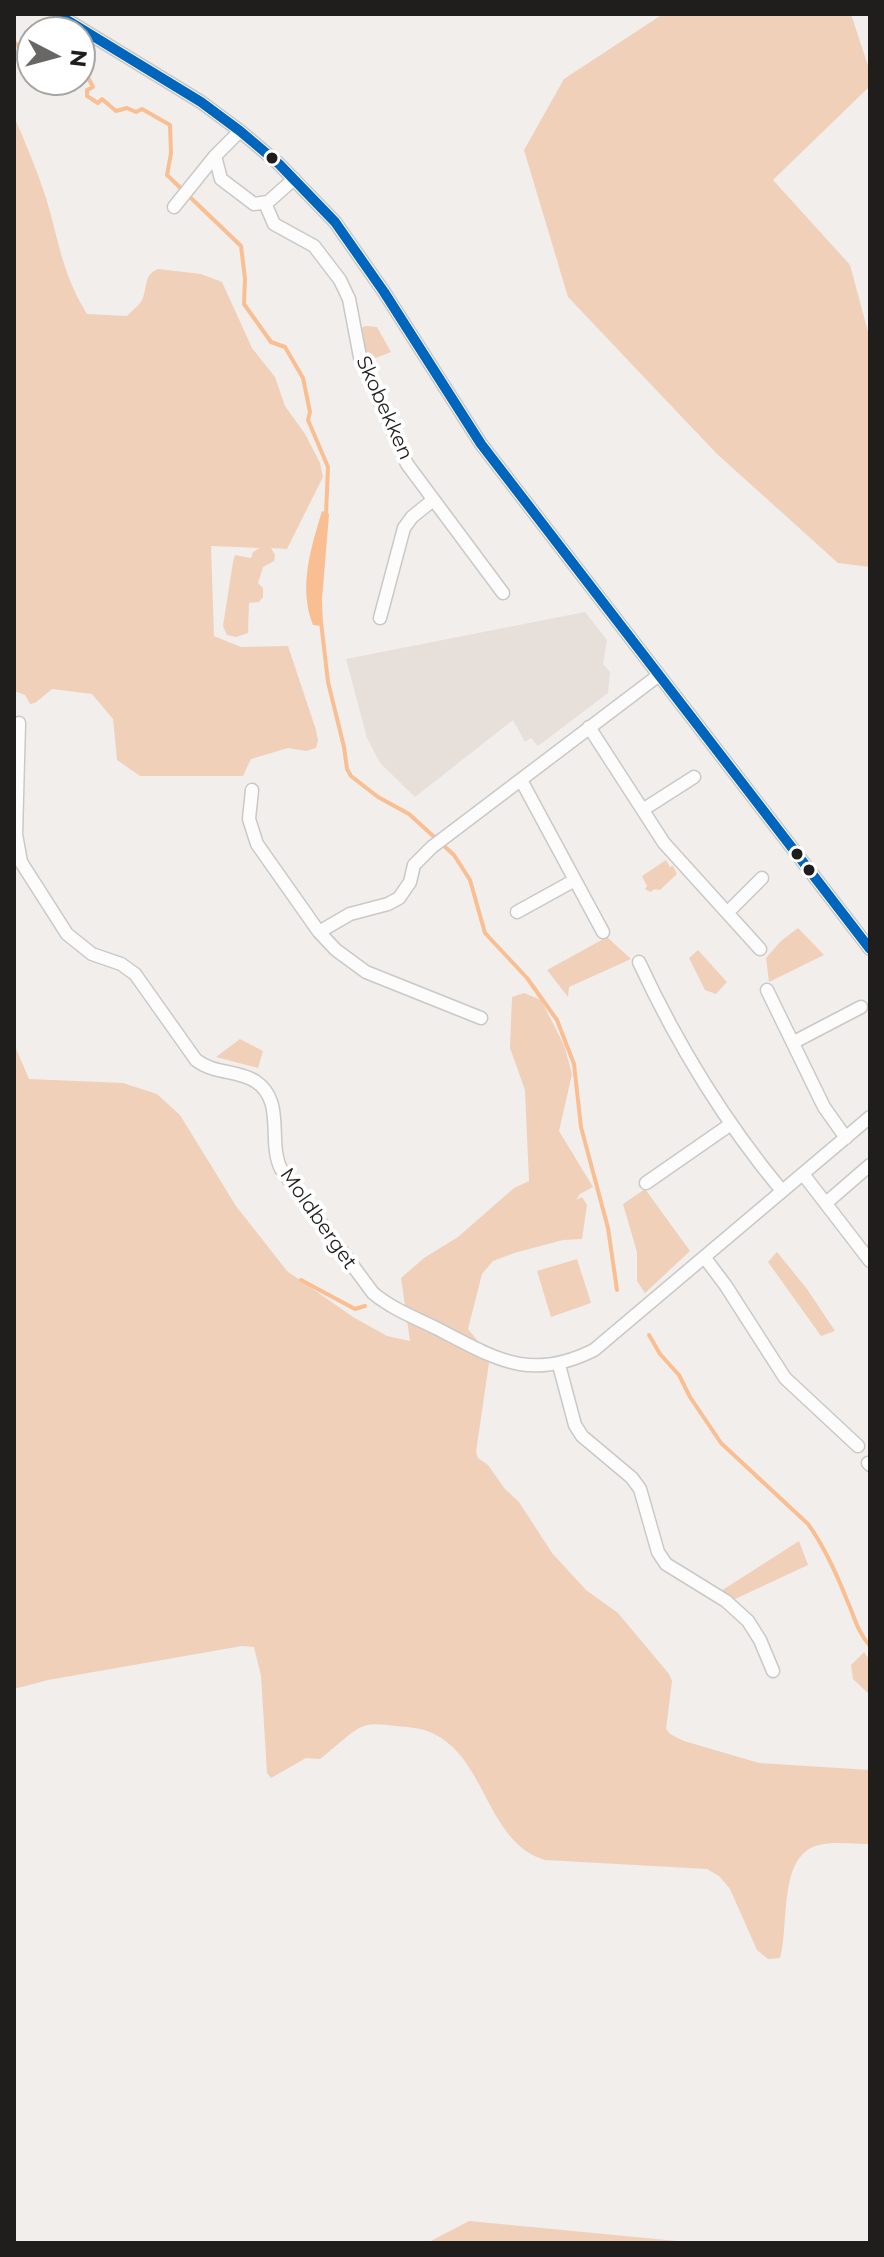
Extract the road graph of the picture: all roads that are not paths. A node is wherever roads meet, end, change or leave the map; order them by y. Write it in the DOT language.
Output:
graph roads {
  1 [pos="57,14"];
  2 [pos="240,131"];
  3 [pos="215,156"];
  4 [pos="294,179"];
  5 [pos="265,203"];
  6 [pos="174,207"];
  7 [pos="433,500"];
  8 [pos="503,593"];
  9 [pos="380,618"];
  10 [pos="659,675"];
  11 [pos="19,723"];
  12 [pos="589,727"];
  13 [pos="694,777"];
  14 [pos="521,780"];
  15 [pos="252,790"];
  16 [pos="644,809"];
  17 [pos="762,878"];
  18 [pos="575,880"];
  19 [pos="517,912"];
  20 [pos="728,912"];
  21 [pos="319,932"];
  22 [pos="603,932"];
  23 [pos="760,949"];
  24 [pos="870,949"];
  25 [pos="639,962"];
  26 [pos="767,990"];
  27 [pos="861,1007"];
  28 [pos="481,1018"];
  29 [pos="794,1042"];
  30 [pos="870,1117"];
  31 [pos="731,1124"];
  32 [pos="846,1138"];
  33 [pos="870,1165"];
  34 [pos="803,1174"];
  35 [pos="646,1183"];
  36 [pos="782,1191"];
  37 [pos="826,1203"];
  38 [pos="705,1258"];
  39 [pos="870,1261"];
  40 [pos="559,1365"];
  41 [pos="858,1446"];
  42 [pos="773,1671"];
  1 -- 2 [label="street"];
  2 -- 3 [label="street"];
  2 -- 4 [label="street"];
  3 -- 5 [label="street"];
  3 -- 6 [label="street"];
  4 -- 5 [label="street"];
  4 -- 10 [label="street"];
  5 -- 7 [label="street, Skobekken"];
  7 -- 8 [label="street, Skobekken"];
  7 -- 9 [label="street"];
  10 -- 12 [label="street"];
  10 -- 24 [label="street"];
  11 -- 40 [label="street, Moldberget"];
  12 -- 14 [label="street"];
  12 -- 16 [label="street"];
  13 -- 16 [label="street"];
  14 -- 18 [label="street"];
  14 -- 21 [label="street"];
  15 -- 21 [label="street"];
  16 -- 20 [label="street"];
  17 -- 20 [label="street"];
  18 -- 19 [label="street"];
  18 -- 22 [label="street"];
  20 -- 23 [label="street"];
  21 -- 28 [label="street"];
  25 -- 31 [label="street"];
  26 -- 29 [label="street"];
  27 -- 29 [label="street"];
  29 -- 32 [label="street"];
  30 -- 32 [label="street, Moldberget"];
  31 -- 35 [label="street"];
  31 -- 36 [label="street"];
  32 -- 34 [label="street, Moldberget"];
  33 -- 37 [label="street"];
  34 -- 36 [label="street, Moldberget"];
  34 -- 37 [label="street"];
  36 -- 38 [label="street, Moldberget"];
  37 -- 39 [label="street"];
  38 -- 40 [label="street, Moldberget"];
  38 -- 41 [label="street"];
  40 -- 42 [label="street"];
}
